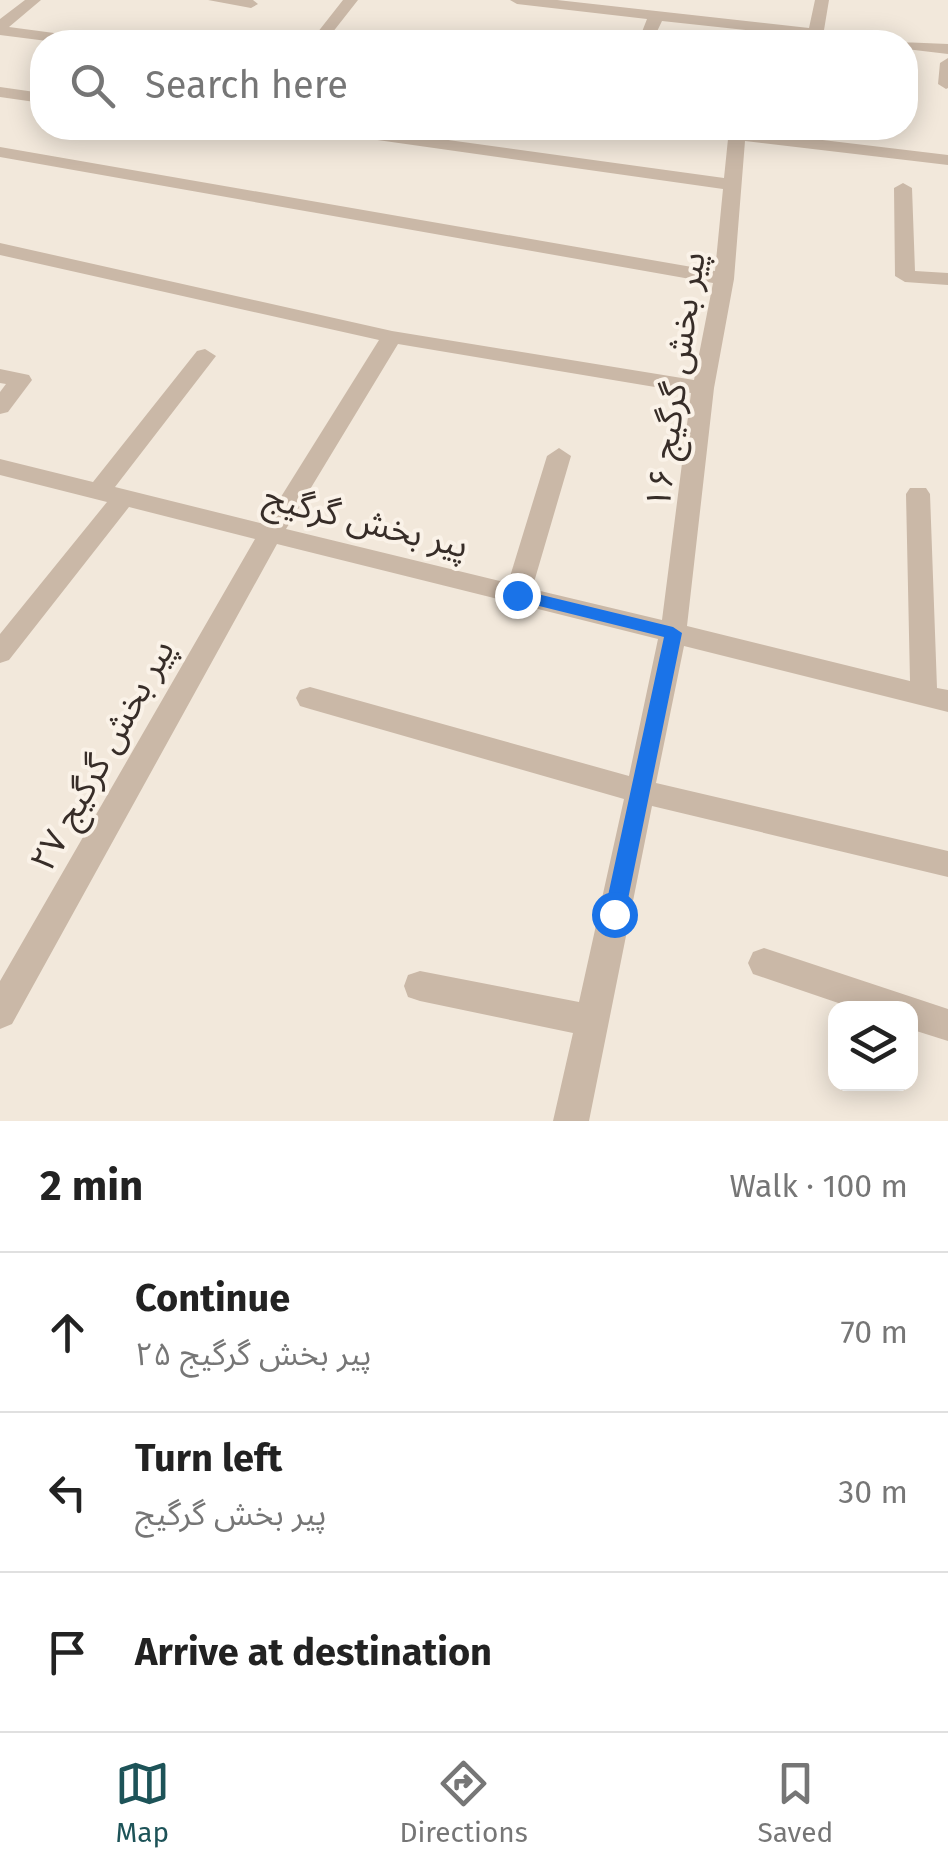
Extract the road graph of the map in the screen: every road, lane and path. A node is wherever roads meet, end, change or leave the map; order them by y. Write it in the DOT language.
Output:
graph roads {
  1 [pos="34,0"];
  2 [pos="215,0"];
  3 [pos="351,0"];
  4 [pos="517,0"];
  5 [pos="822,0"];
  6 [pos="251,4"];
  7 [pos="624,6"];
  8 [pos="656,16"];
  9 [pos="0,28"];
  10 [pos="327,30"];
  11 [pos="650,30"];
  12 [pos="780,30"];
  13 [pos="817,30"];
  14 [pos="30,33"];
  15 [pos="918,45"];
  16 [pos="948,49"];
  17 [pos="948,63"];
  18 [pos="946,84"];
  19 [pos="0,92"];
  20 [pos="30,96"];
  21 [pos="415,140"];
  22 [pos="736,140"];
  23 [pos="806,140"];
  24 [pos="872,140"];
  25 [pos="871,151"];
  26 [pos="0,152"];
  27 [pos="948,160"];
  28 [pos="732,184"];
  29 [pos="903,188"];
  30 [pos="0,249"];
  31 [pos="948,278"];
  32 [pos="724,279"];
  33 [pos="392,337"];
  34 [pos="205,356"];
  35 [pos="11,378"];
  36 [pos="703,388"];
  37 [pos="0,407"];
  38 [pos="559,456"];
  39 [pos="0,468"];
  40 [pos="918,494"];
  41 [pos="110,495"];
  42 [pos="270,534"];
  43 [pos="517,595"];
  44 [pos="673,633"];
  45 [pos="0,653"];
  46 [pos="310,698"];
  47 [pos="936,698"];
  48 [pos="640,792"];
  49 [pos="948,864"];
  50 [pos="764,964"];
  51 [pos="420,986"];
  52 [pos="877,1001"];
  53 [pos="0,1014"];
  54 [pos="918,1016"];
  55 [pos="592,1021"];
  56 [pos="948,1026"];
  57 [pos="571,1121"];
  1 -- 9 [label="street"];
  2 -- 6 [label="street"];
  3 -- 10 [label="street"];
  4 -- 7 [label="street"];
  5 -- 13 [label="street"];
  7 -- 8 [label="street"];
  8 -- 11 [label="street"];
  8 -- 12 [label="street"];
  9 -- 14 [label="street"];
  15 -- 16 [label="street"];
  17 -- 18 [label="street"];
  19 -- 20 [label="street"];
  21 -- 28 [label="street"];
  22 -- 28 [label="street, پیر بخش گرگیج ۱۶"];
  23 -- 25 [label="street"];
  24 -- 25 [label="street"];
  25 -- 27 [label="street"];
  26 -- 32 [label="street"];
  28 -- 32 [label="street, پیر بخش گرگیج ۱۶"];
  29 -- 31 [label="street"];
  30 -- 33 [label="street"];
  32 -- 36 [label="street, پیر بخش گرگیج ۱۶"];
  33 -- 36 [label="street"];
  33 -- 42 [label="street, پیر بخش گرگیج ۲۷"];
  34 -- 41 [label="street"];
  35 -- 37 [label="street"];
  36 -- 44 [label="street, پیر بخش گرگیج ۱۶"];
  38 -- 43 [label="street"];
  39 -- 41 [label="street, پیر بخش گرگیج"];
  40 -- 47 [label="street"];
  41 -- 42 [label="street, پیر بخش گرگیج"];
  41 -- 45 [label="street"];
  42 -- 43 [label="street, پیر بخش گرگیج"];
  42 -- 53 [label="street, پیر بخش گرگیج ۲۷"];
  43 -- 44 [label="street, پیر بخش گرگیج"];
  44 -- 47 [label="street, پیر بخش گرگیج"];
  44 -- 48 [label="street, پیر بخش گرگیج ۱۶"];
  46 -- 48 [label="street"];
  48 -- 49 [label="street"];
  48 -- 55 [label="street, پیر بخش گرگیج ۱۶"];
  50 -- 52 [label="street"];
  51 -- 55 [label="street"];
  54 -- 56 [label="street"];
  55 -- 57 [label="street, پیر بخش گرگیج ۱۶"];
}
